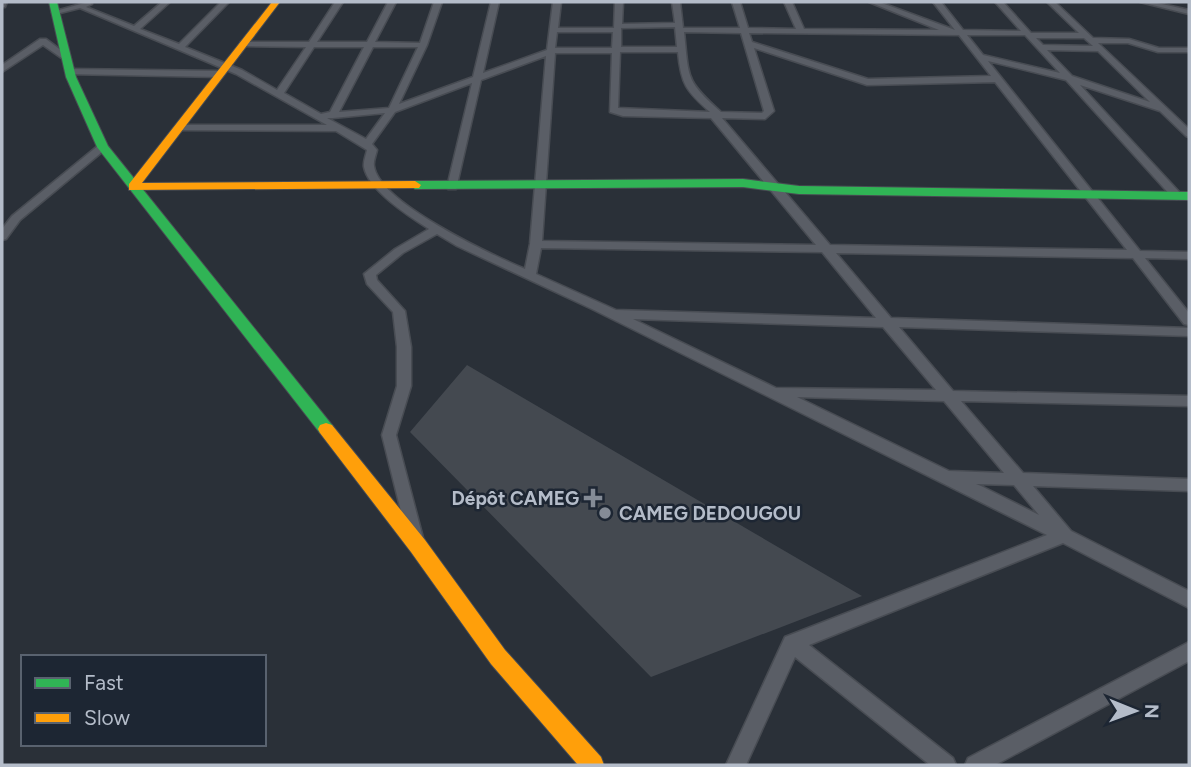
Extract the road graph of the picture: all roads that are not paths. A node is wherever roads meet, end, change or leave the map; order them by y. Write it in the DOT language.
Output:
graph roads {
  1 [pos="92,2"];
  2 [pos="166,2"];
  3 [pos="225,2"];
  4 [pos="276,2"];
  5 [pos="339,2"];
  6 [pos="392,2"];
  7 [pos="438,2"];
  8 [pos="495,2"];
  9 [pos="557,2"];
  10 [pos="619,2"];
  11 [pos="676,2"];
  12 [pos="736,2"];
  13 [pos="788,2"];
  14 [pos="873,2"];
  15 [pos="937,2"];
  16 [pos="999,2"];
  17 [pos="1051,2"];
  18 [pos="1144,2"];
  19 [pos="1156,3"];
  20 [pos="55,7"];
  21 [pos="83,8"];
  22 [pos="1189,11"];
  23 [pos="679,27"];
  24 [pos="136,28"];
  25 [pos="617,28"];
  26 [pos="554,30"];
  27 [pos="745,30"];
  28 [pos="801,31"];
  29 [pos="955,32"];
  30 [pos="1028,34"];
  31 [pos="1090,38"];
  32 [pos="244,44"];
  33 [pos="372,44"];
  34 [pos="749,44"];
  35 [pos="313,45"];
  36 [pos="423,45"];
  37 [pos="1040,47"];
  38 [pos="180,48"];
  39 [pos="683,49"];
  40 [pos="1101,49"];
  41 [pos="616,50"];
  42 [pos="1189,50"];
  43 [pos="551,51"];
  44 [pos="21,55"];
  45 [pos="2,56"];
  46 [pos="978,56"];
  47 [pos="68,64"];
  48 [pos="2,69"];
  49 [pos="222,71"];
  50 [pos="478,78"];
  51 [pos="1068,78"];
  52 [pos="996,79"];
  53 [pos="278,95"];
  54 [pos="1163,109"];
  55 [pos="393,110"];
  56 [pos="717,115"];
  57 [pos="334,121"];
  58 [pos="179,128"];
  59 [pos="1189,134"];
  60 [pos="367,144"];
  61 [pos="103,147"];
  62 [pos="773,185"];
  63 [pos="133,187"];
  64 [pos="383,187"];
  65 [pos="452,187"];
  66 [pos="540,187"];
  67 [pos="1091,196"];
  68 [pos="1183,196"];
  69 [pos="436,230"];
  70 [pos="2,237"];
  71 [pos="536,244"];
  72 [pos="827,249"];
  73 [pos="1139,255"];
  74 [pos="1189,255"];
  75 [pos="529,276"];
  76 [pos="614,314"];
  77 [pos="1189,321"];
  78 [pos="887,322"];
  79 [pos="1189,332"];
  80 [pos="775,391"];
  81 [pos="949,396"];
  82 [pos="1189,401"];
  83 [pos="941,477"];
  84 [pos="1019,479"];
  85 [pos="1189,485"];
  86 [pos="1065,535"];
  87 [pos="418,546"];
  88 [pos="1189,600"];
  89 [pos="792,643"];
  90 [pos="1189,651"];
  91 [pos="593,765"];
  92 [pos="736,765"];
  93 [pos="946,765"];
  94 [pos="975,765"];
  1 -- 21 [label="street"];
  2 -- 24 [label="street"];
  3 -- 38 [label="street"];
  4 -- 32 [label="street"];
  5 -- 35 [label="street"];
  6 -- 33 [label="street"];
  7 -- 36 [label="street"];
  8 -- 50 [label="street"];
  9 -- 26 [label="street"];
  10 -- 25 [label="street"];
  11 -- 23 [label="street"];
  12 -- 27 [label="street"];
  13 -- 28 [label="street"];
  14 -- 29 [label="street"];
  15 -- 29 [label="street"];
  16 -- 30 [label="street"];
  17 -- 31 [label="street"];
  18 -- 19 [label="street"];
  19 -- 22 [label="street"];
  20 -- 21 [label="street"];
  20 -- 47 [label="street"];
  21 -- 24 [label="street"];
  23 -- 25 [label="street"];
  23 -- 27 [label="street"];
  23 -- 39 [label="street"];
  24 -- 38 [label="street"];
  25 -- 26 [label="street"];
  25 -- 41 [label="street"];
  26 -- 43 [label="street"];
  27 -- 28 [label="street"];
  27 -- 34 [label="street"];
  28 -- 29 [label="street"];
  29 -- 30 [label="street"];
  29 -- 46 [label="street"];
  30 -- 31 [label="street"];
  30 -- 37 [label="street"];
  31 -- 40 [label="street"];
  31 -- 42 [label="street"];
  32 -- 35 [label="street"];
  32 -- 49 [label="street"];
  33 -- 35 [label="street"];
  33 -- 36 [label="street"];
  33 -- 57 [label="street"];
  34 -- 52 [label="street"];
  34 -- 56 [label="street"];
  35 -- 53 [label="street"];
  36 -- 55 [label="street"];
  37 -- 40 [label="street"];
  37 -- 51 [label="street"];
  38 -- 49 [label="street"];
  39 -- 41 [label="street"];
  39 -- 56 [label="street"];
  40 -- 54 [label="street"];
  41 -- 43 [label="street"];
  41 -- 56 [label="street"];
  43 -- 50 [label="street"];
  43 -- 66 [label="street"];
  44 -- 45 [label="street"];
  44 -- 47 [label="street"];
  44 -- 48 [label="street"];
  46 -- 51 [label="street"];
  46 -- 52 [label="street"];
  47 -- 49 [label="street"];
  47 -- 61 [label="street"];
  49 -- 53 [label="street"];
  49 -- 58 [label="street"];
  50 -- 55 [label="street"];
  50 -- 65 [label="street"];
  51 -- 54 [label="street"];
  51 -- 68 [label="street"];
  52 -- 67 [label="street"];
  53 -- 57 [label="street"];
  54 -- 59 [label="street"];
  55 -- 57 [label="street"];
  55 -- 60 [label="street"];
  56 -- 62 [label="street"];
  57 -- 58 [label="street"];
  57 -- 60 [label="street"];
  58 -- 63 [label="street"];
  60 -- 64 [label="street"];
  61 -- 63 [label="street"];
  61 -- 70 [label="street"];
  62 -- 66 [label="street"];
  62 -- 67 [label="street"];
  62 -- 72 [label="street"];
  63 -- 64 [label="street"];
  63 -- 87 [label="street"];
  64 -- 65 [label="street"];
  64 -- 69 [label="street"];
  65 -- 66 [label="street"];
  66 -- 71 [label="street"];
  67 -- 68 [label="street"];
  67 -- 73 [label="street"];
  69 -- 75 [label="street"];
  69 -- 87 [label="street"];
  71 -- 72 [label="street"];
  71 -- 75 [label="street"];
  72 -- 73 [label="street"];
  72 -- 78 [label="street"];
  73 -- 74 [label="street"];
  73 -- 77 [label="street"];
  75 -- 76 [label="street"];
  76 -- 78 [label="street"];
  76 -- 80 [label="street"];
  78 -- 79 [label="street"];
  78 -- 81 [label="street"];
  80 -- 81 [label="street"];
  80 -- 83 [label="street"];
  81 -- 82 [label="street"];
  81 -- 84 [label="street"];
  83 -- 84 [label="street"];
  83 -- 86 [label="street"];
  84 -- 85 [label="street"];
  84 -- 86 [label="street"];
  86 -- 88 [label="street"];
  86 -- 89 [label="street"];
  87 -- 91 [label="street"];
  89 -- 92 [label="street"];
  89 -- 93 [label="street"];
  90 -- 94 [label="street"];
}
